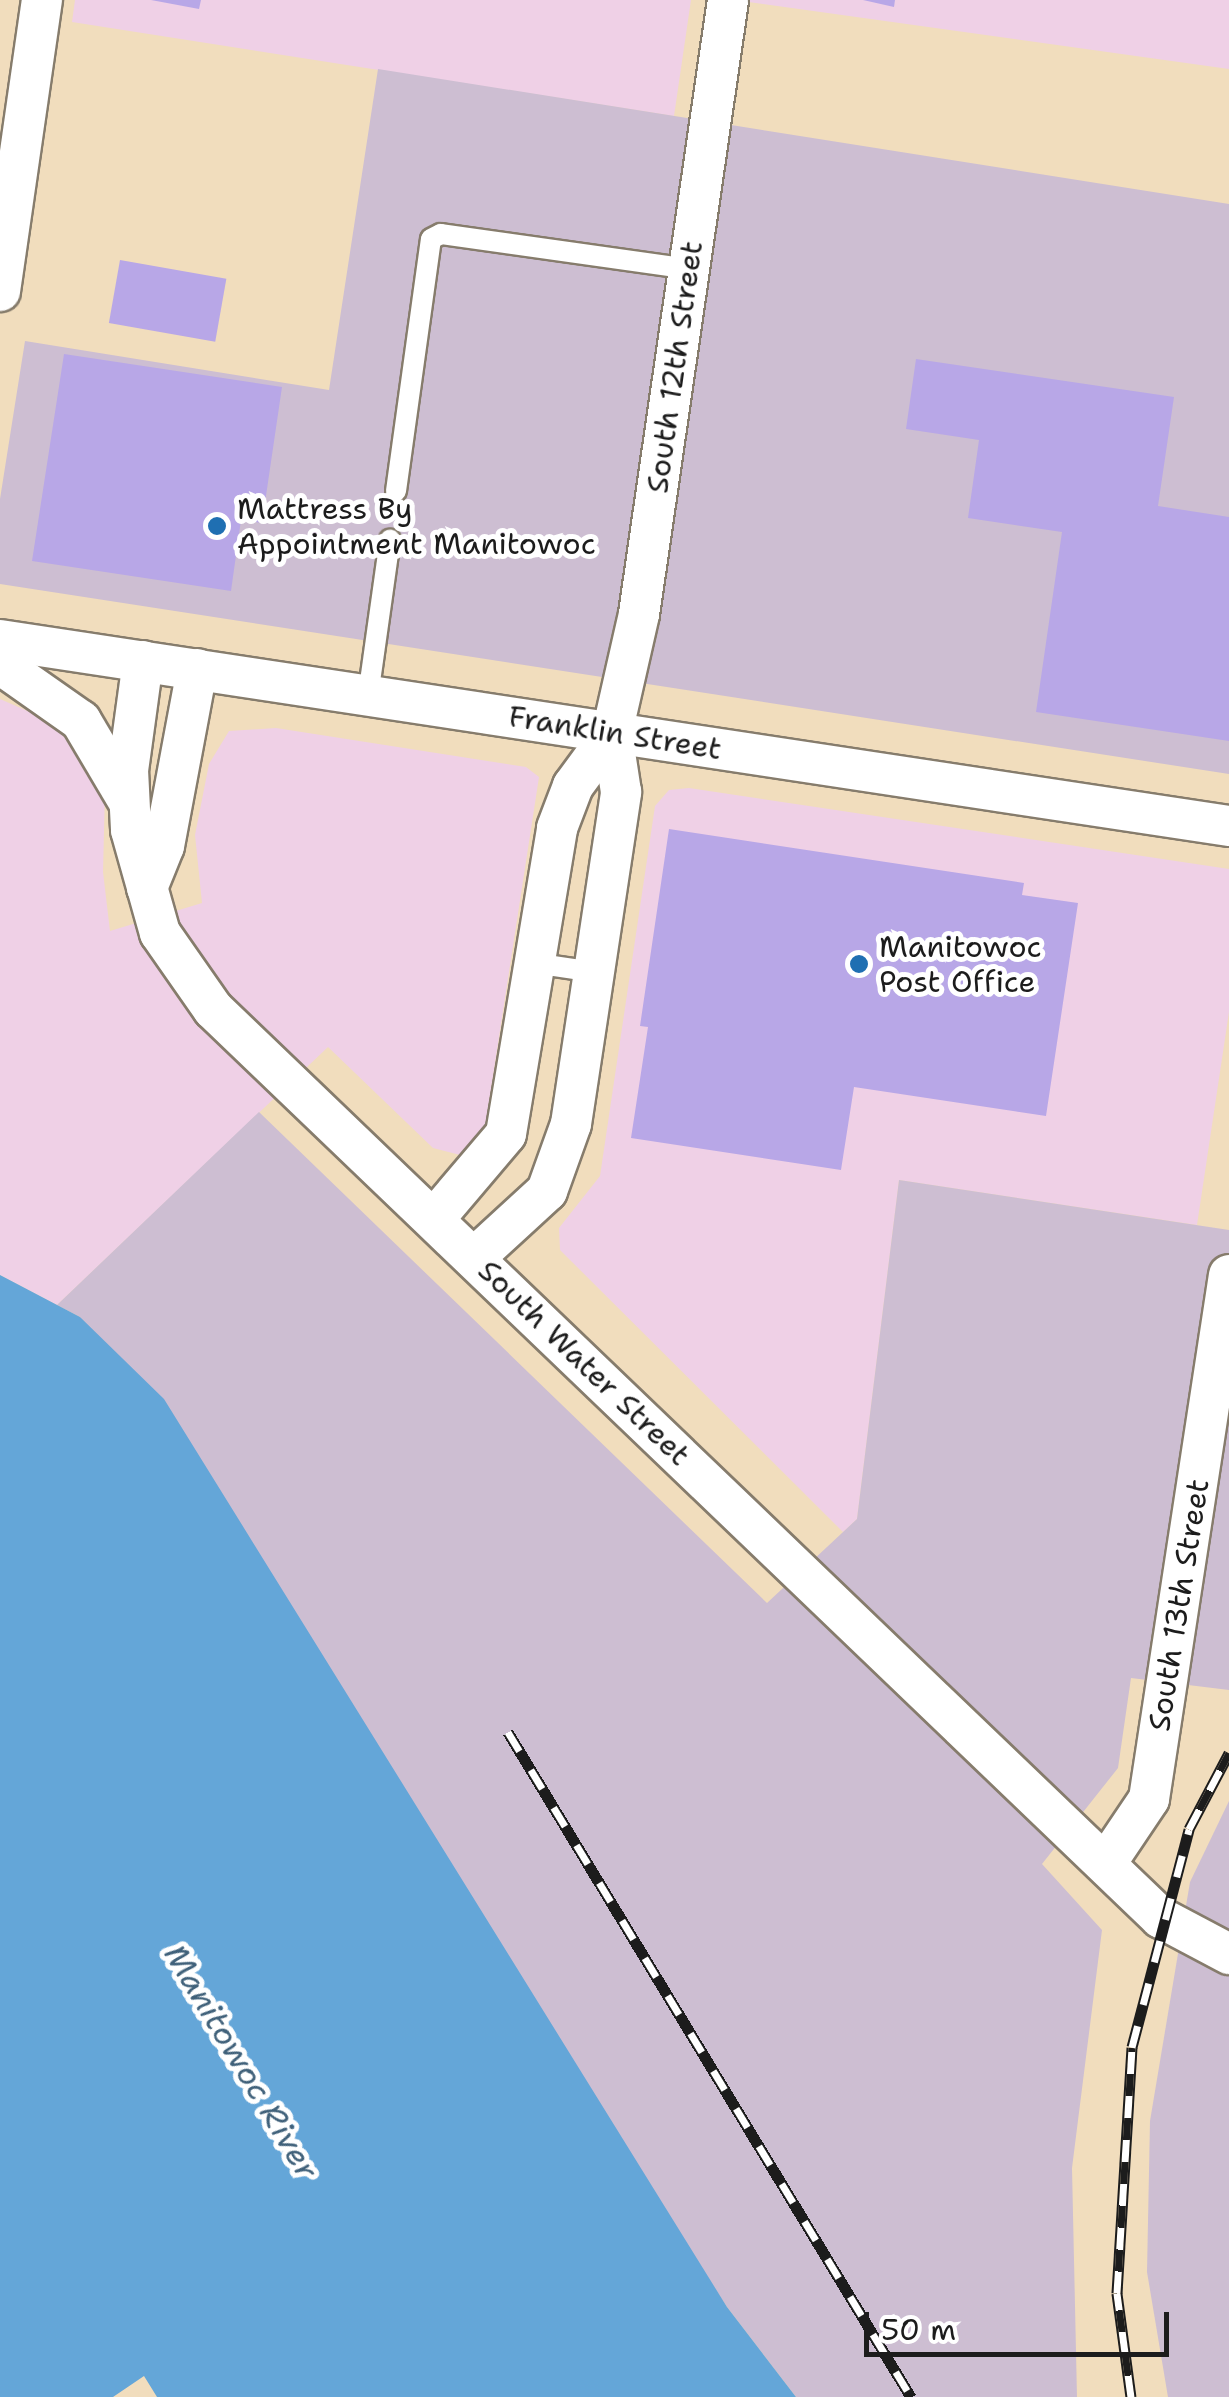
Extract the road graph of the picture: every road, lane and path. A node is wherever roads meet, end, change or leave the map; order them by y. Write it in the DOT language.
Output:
graph roads {
  1 [pos="42,0"];
  2 [pos="728,0"];
  3 [pos="690,270"];
  4 [pos="0,291"];
  5 [pos="396,492"];
  6 [pos="390,540"];
  7 [pos="0,640"];
  8 [pos="143,661"];
  9 [pos="0,664"];
  10 [pos="196,669"];
  11 [pos="368,696"];
  12 [pos="612,732"];
  13 [pos="126,797"];
  14 [pos="1229,826"];
  15 [pos="147,888"];
  16 [pos="534,963"];
  17 [pos="594,972"];
  18 [pos="434,1219"];
  19 [pos="474,1258"];
  20 [pos="1229,1275"];
  21 [pos="1106,1863"];
  22 [pos="1229,1954"];
  1 -- 4 [label="street"];
  2 -- 3 [label="street, South 12th Street"];
  3 -- 5 [label="lane"];
  3 -- 12 [label="street, South 12th Street"];
  6 -- 11 [label="lane"];
  7 -- 8 [label="street, Franklin Street"];
  8 -- 10 [label="street, Franklin Street"];
  8 -- 13 [label="street"];
  9 -- 13 [label="street"];
  10 -- 11 [label="street, Franklin Street"];
  10 -- 15 [label="street"];
  11 -- 12 [label="street, Franklin Street"];
  12 -- 14 [label="street, Franklin Street"];
  12 -- 16 [label="street, South 12th Street"];
  12 -- 17 [label="street, South 12th Street"];
  13 -- 15 [label="street, South Water Street"];
  15 -- 18 [label="street, South Water Street"];
  16 -- 17 [label="lane"];
  16 -- 18 [label="street, South 12th Street"];
  17 -- 19 [label="street, South 12th Street"];
  18 -- 19 [label="street, South Water Street"];
  19 -- 21 [label="street, South Water Street"];
  20 -- 21 [label="street, South 13th Street"];
  21 -- 22 [label="street, South Water Street"];
}
